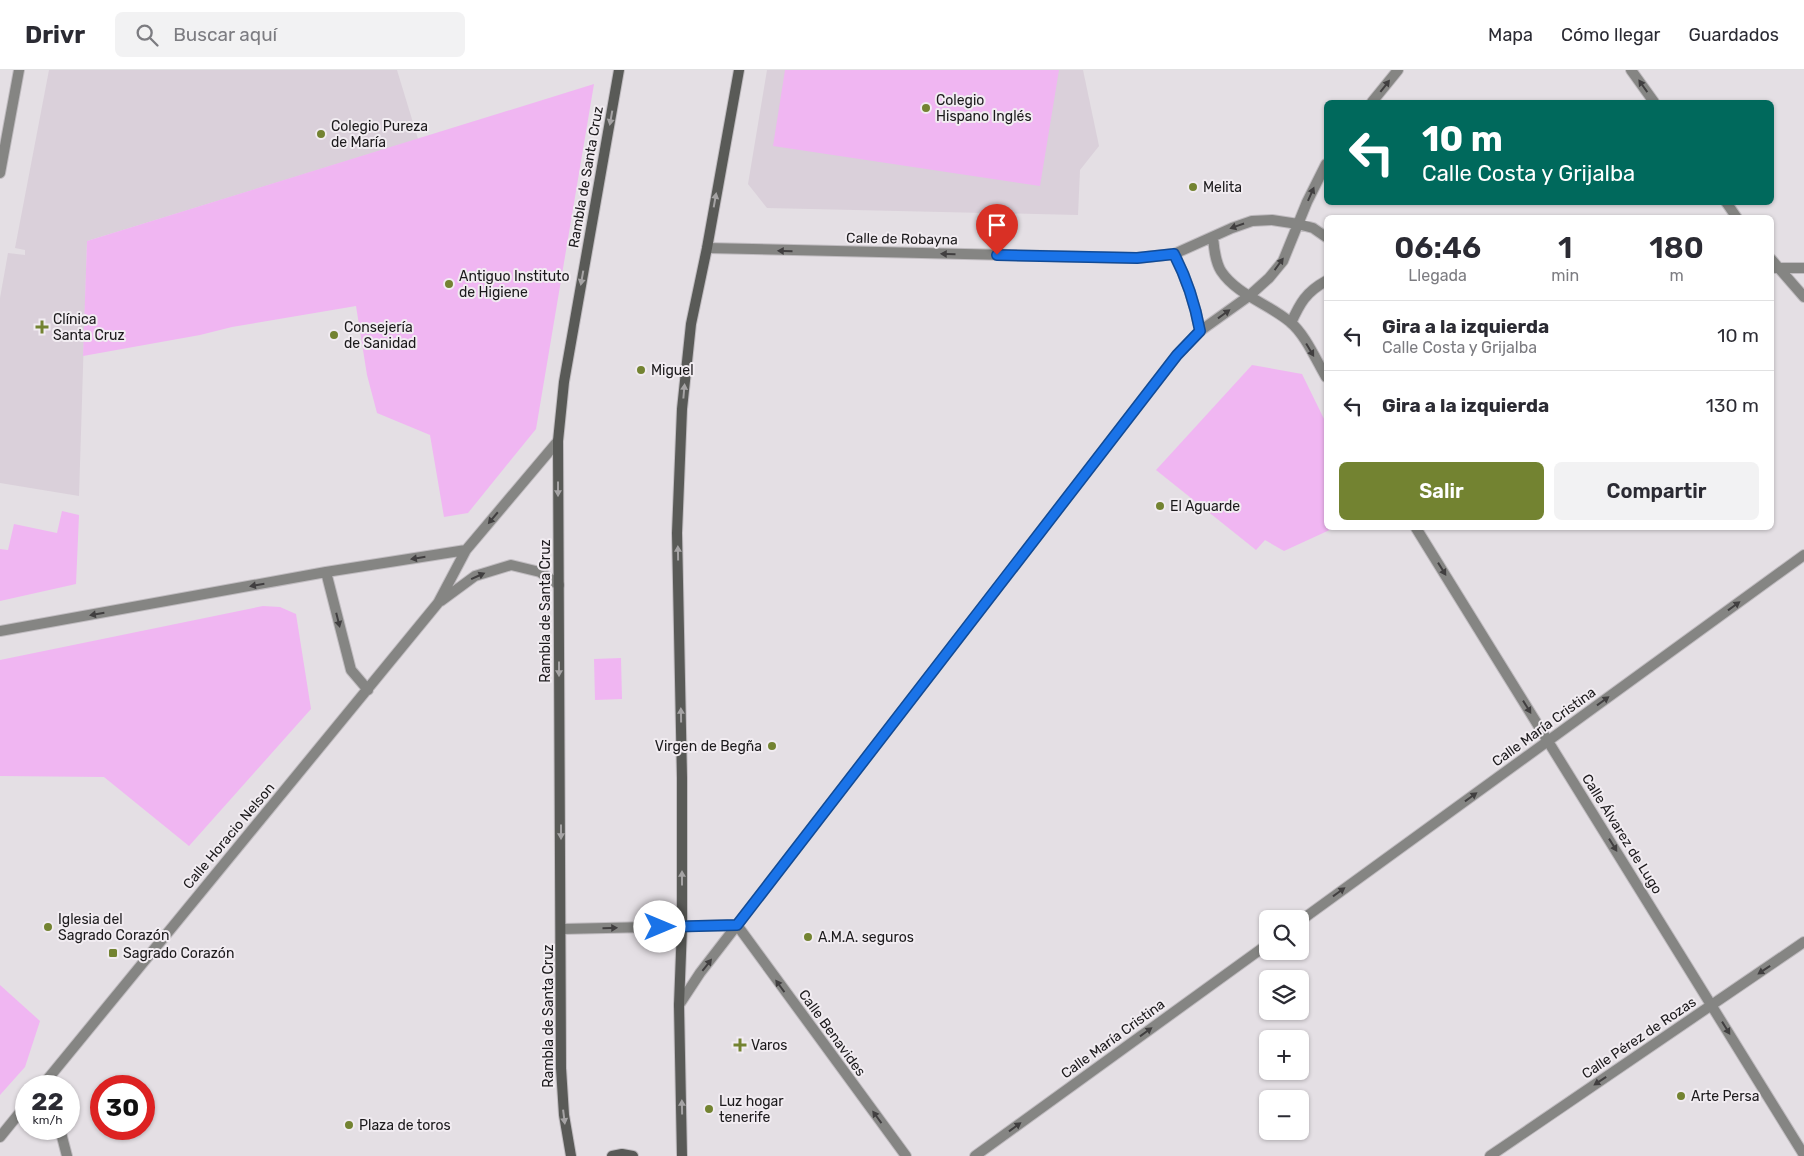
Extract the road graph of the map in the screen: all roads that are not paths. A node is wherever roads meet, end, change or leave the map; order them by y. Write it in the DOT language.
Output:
graph roads {
  1 [pos="18,70"];
  2 [pos="619,70"];
  3 [pos="739,70"];
  4 [pos="1398,70"];
  5 [pos="1631,70"];
  6 [pos="1374,100"];
  7 [pos="1653,100"];
  8 [pos="1324,168"];
  9 [pos="0,173"];
  10 [pos="1298,224"];
  11 [pos="1324,236"];
  12 [pos="1214,237"];
  13 [pos="707,248"];
  14 [pos="1174,254"];
  15 [pos="1775,268"];
  16 [pos="1804,268"];
  17 [pos="1324,282"];
  18 [pos="1249,296"];
  19 [pos="1804,296"];
  20 [pos="1291,323"];
  21 [pos="1200,331"];
  22 [pos="1324,374"];
  23 [pos="558,441"];
  24 [pos="1417,530"];
  25 [pos="466,550"];
  26 [pos="1804,555"];
  27 [pos="326,572"];
  28 [pos="559,584"];
  29 [pos="438,603"];
  30 [pos="0,631"];
  31 [pos="368,690"];
  32 [pos="1548,741"];
  33 [pos="1309,914"];
  34 [pos="737,925"];
  35 [pos="682,927"];
  36 [pos="562,929"];
  37 [pos="1804,942"];
  38 [pos="1259,951"];
  39 [pos="679,1004"];
  40 [pos="1712,1006"];
  41 [pos="53,1075"];
  42 [pos="15,1119"];
  43 [pos="0,1137"];
  44 [pos="63,1140"];
  45 [pos="1804,1155"];
  46 [pos="67,1156"];
  47 [pos="571,1156"];
  48 [pos="612,1156"];
  49 [pos="633,1156"];
  50 [pos="682,1156"];
  51 [pos="906,1156"];
  52 [pos="975,1156"];
  53 [pos="1490,1156"];
  1 -- 9 [label="street"];
  2 -- 23 [label="main road, Rambla de Santa Cruz, one-way"];
  13 -- 3 [label="main road, one-way"];
  6 -- 4 [label="street, one-way"];
  7 -- 5 [label="street, one-way"];
  10 -- 8 [label="street, one-way"];
  10 -- 11 [label="street"];
  10 -- 12 [label="street, Calle de Robayna, one-way"];
  18 -- 10 [label="street, one-way"];
  12 -- 14 [label="street, Calle de Robayna"];
  12 -- 18 [label="street"];
  14 -- 13 [label="street, Calle de Robayna, one-way"];
  35 -- 13 [label="main road, one-way"];
  14 -- 21 [label="street"];
  15 -- 16 [label="street"];
  15 -- 19 [label="street"];
  17 -- 20 [label="street"];
  18 -- 20 [label="street"];
  21 -- 18 [label="street, one-way"];
  20 -- 22 [label="street, one-way"];
  21 -- 34 [label="street"];
  23 -- 25 [label="street, one-way"];
  23 -- 28 [label="main road, Rambla de Santa Cruz, one-way"];
  24 -- 32 [label="street, Calle Álvarez de Lugo, one-way"];
  25 -- 27 [label="street, one-way"];
  25 -- 29 [label="street"];
  32 -- 26 [label="street, Calle María Cristina, one-way"];
  27 -- 30 [label="street, one-way"];
  27 -- 31 [label="street, one-way"];
  29 -- 28 [label="street, one-way"];
  28 -- 36 [label="main road, Rambla de Santa Cruz, one-way"];
  29 -- 31 [label="street, Calle Horacio Nelson"];
  31 -- 41 [label="street, Calle Horacio Nelson"];
  33 -- 32 [label="street, Calle María Cristina, one-way"];
  32 -- 40 [label="street, Calle Álvarez de Lugo, one-way"];
  34 -- 35 [label="street"];
  39 -- 34 [label="street, one-way"];
  51 -- 34 [label="street, Calle Benavides, one-way"];
  36 -- 35 [label="street, one-way"];
  35 -- 39 [label="main road"];
  36 -- 47 [label="main road, Rambla de Santa Cruz, one-way"];
  37 -- 40 [label="street, Calle Pérez de Rozas, one-way"];
  52 -- 38 [label="street, Calle María Cristina, one-way"];
  50 -- 39 [label="main road, one-way"];
  40 -- 45 [label="street, Calle Álvarez de Lugo, one-way"];
  40 -- 53 [label="street, Calle Pérez de Rozas, one-way"];
  42 -- 43 [label="street"];
  44 -- 46 [label="street"];
  48 -- 49 [label="main road"];
}
